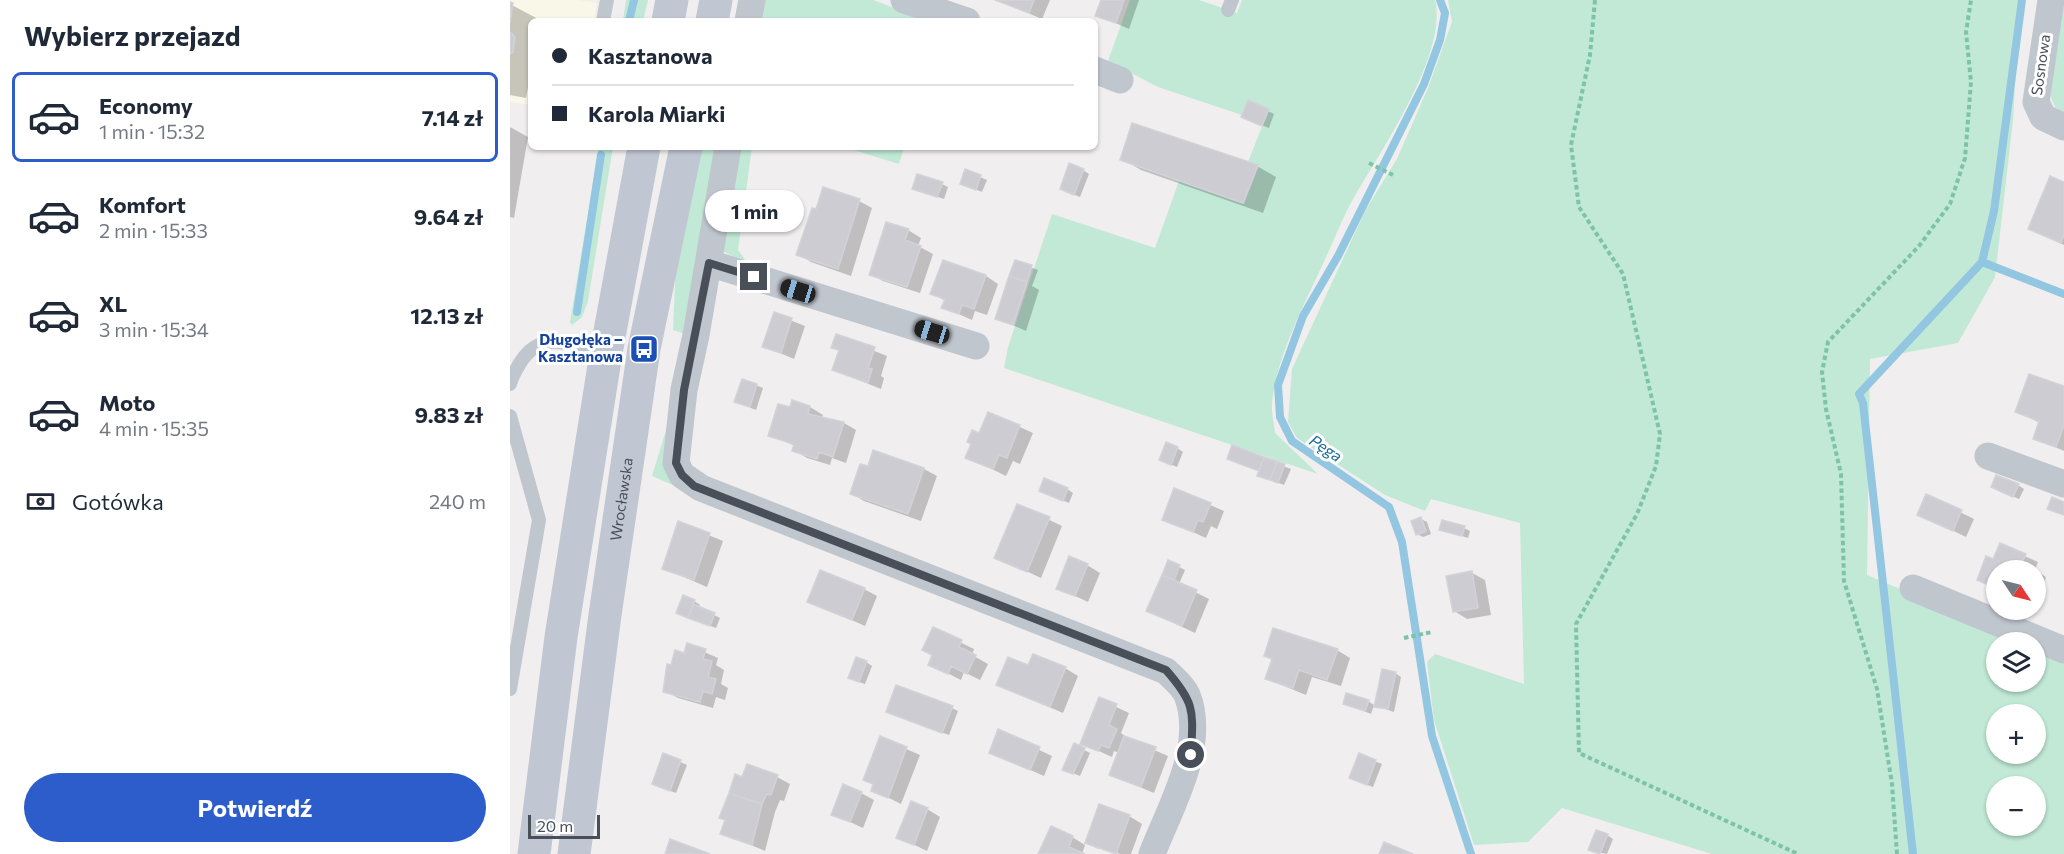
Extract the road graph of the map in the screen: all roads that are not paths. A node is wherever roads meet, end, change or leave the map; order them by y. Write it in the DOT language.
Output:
graph roads {
  1 [pos="607,0"];
  2 [pos="672,0"];
  3 [pos="716,0"];
  4 [pos="752,0"];
  5 [pos="904,0"];
  6 [pos="2051,0"];
  7 [pos="964,13"];
  8 [pos="604,18"];
  9 [pos="669,18"];
  10 [pos="713,18"];
  11 [pos="749,18"];
  12 [pos="1098,71"];
  13 [pos="1120,80"];
  14 [pos="2059,125"];
  15 [pos="643,150"];
  16 [pos="685,150"];
  17 [pos="728,150"];
  18 [pos="709,263"];
  19 [pos="976,346"];
  20 [pos="606,353"];
  21 [pos="510,384"];
  22 [pos="510,416"];
  23 [pos="1989,456"];
  24 [pos="2064,484"];
  25 [pos="1913,588"];
  26 [pos="2064,650"];
  27 [pos="510,689"];
  28 [pos="534,854"];
  29 [pos="574,854"];
  30 [pos="1152,854"];
  1 -- 8 [label="lane"];
  2 -- 9 [label="main road"];
  3 -- 10 [label="main road"];
  4 -- 11 [label="street"];
  5 -- 7 [label="street"];
  6 -- 14 [label="street, Sosnowa"];
  12 -- 13 [label="street"];
  15 -- 20 [label="main road"];
  16 -- 29 [label="main road, Wrocławska"];
  17 -- 18 [label="street"];
  18 -- 19 [label="street"];
  18 -- 30 [label="street"];
  20 -- 21 [label="lane"];
  20 -- 28 [label="main road"];
  22 -- 27 [label="lane"];
  23 -- 24 [label="street"];
  25 -- 26 [label="street"];
}
